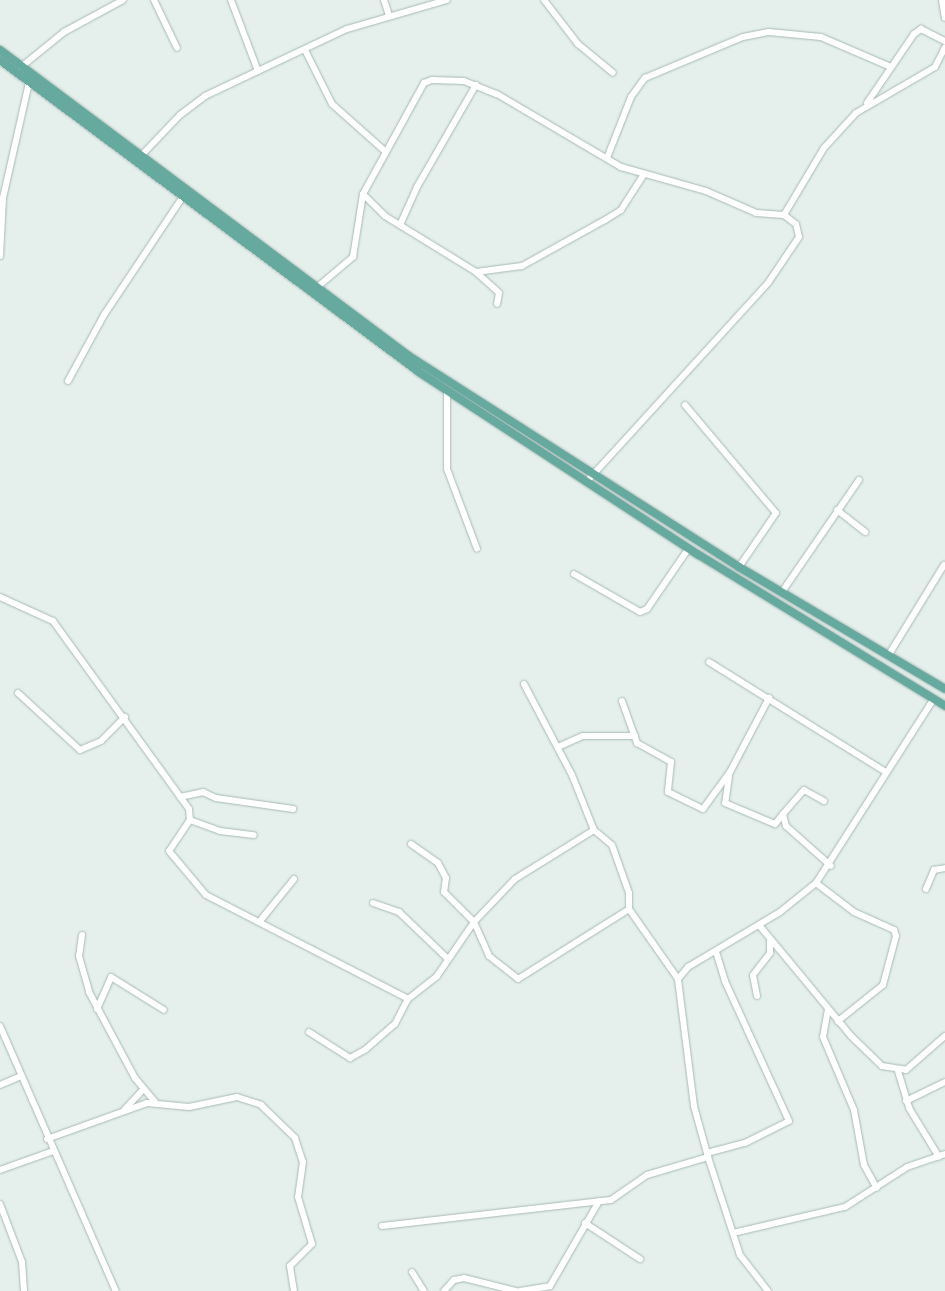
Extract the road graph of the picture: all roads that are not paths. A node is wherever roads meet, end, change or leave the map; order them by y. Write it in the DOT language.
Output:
graph roads {
  1 [pos="123,0"];
  2 [pos="154,0"];
  3 [pos="231,0"];
  4 [pos="384,0"];
  5 [pos="446,0"];
  6 [pos="544,0"];
  7 [pos="942,0"];
  8 [pos="389,15"];
  9 [pos="945,18"];
  10 [pos="945,41"];
  11 [pos="945,47"];
  12 [pos="177,48"];
  13 [pos="0,50"];
  14 [pos="305,50"];
  15 [pos="0,60"];
  16 [pos="22,67"];
  17 [pos="891,67"];
  18 [pos="258,71"];
  19 [pos="613,73"];
  20 [pos="29,83"];
  21 [pos="476,85"];
  22 [pos="865,106"];
  23 [pos="385,151"];
  24 [pos="139,158"];
  25 [pos="607,158"];
  26 [pos="644,174"];
  27 [pos="363,194"];
  28 [pos="1,198"];
  29 [pos="182,198"];
  30 [pos="784,216"];
  31 [pos="400,225"];
  32 [pos="255,248"];
  33 [pos="0,256"];
  34 [pos="476,272"];
  35 [pos="315,289"];
  36 [pos="498,304"];
  37 [pos="68,382"];
  38 [pos="447,391"];
  39 [pos="685,405"];
  40 [pos="590,478"];
  41 [pos="859,480"];
  42 [pos="837,510"];
  43 [pos="865,532"];
  44 [pos="689,548"];
  45 [pos="477,549"];
  46 [pos="944,564"];
  47 [pos="739,567"];
  48 [pos="574,574"];
  49 [pos="782,592"];
  50 [pos="0,597"];
  51 [pos="888,656"];
  52 [pos="709,662"];
  53 [pos="524,684"];
  54 [pos="945,689"];
  55 [pos="18,693"];
  56 [pos="769,698"];
  57 [pos="933,700"];
  58 [pos="622,701"];
  59 [pos="945,706"];
  60 [pos="125,717"];
  61 [pos="635,736"];
  62 [pos="558,747"];
  63 [pos="730,772"];
  64 [pos="886,772"];
  65 [pos="180,797"];
  66 [pos="824,801"];
  67 [pos="293,809"];
  68 [pos="783,814"];
  69 [pos="190,820"];
  70 [pos="594,830"];
  71 [pos="254,836"];
  72 [pos="411,844"];
  73 [pos="831,866"];
  74 [pos="945,868"];
  75 [pos="294,878"];
  76 [pos="816,883"];
  77 [pos="926,889"];
  78 [pos="373,903"];
  79 [pos="629,909"];
  80 [pos="260,922"];
  81 [pos="474,922"];
  82 [pos="759,926"];
  83 [pos="82,935"];
  84 [pos="770,940"];
  85 [pos="716,952"];
  86 [pos="448,960"];
  87 [pos="678,979"];
  88 [pos="757,996"];
  89 [pos="408,1000"];
  90 [pos="97,1009"];
  91 [pos="828,1009"];
  92 [pos="164,1010"];
  93 [pos="838,1021"];
  94 [pos="0,1026"];
  95 [pos="309,1032"];
  96 [pos="945,1036"];
  97 [pos="898,1071"];
  98 [pos="19,1077"];
  99 [pos="945,1082"];
  100 [pos="0,1085"];
  101 [pos="143,1090"];
  102 [pos="155,1102"];
  103 [pos="906,1102"];
  104 [pos="125,1109"];
  105 [pos="47,1139"];
  106 [pos="53,1151"];
  107 [pos="707,1155"];
  108 [pos="942,1156"];
  109 [pos="0,1170"];
  110 [pos="877,1188"];
  111 [pos="599,1201"];
  112 [pos="0,1204"];
  113 [pos="585,1223"];
  114 [pos="382,1226"];
  115 [pos="733,1233"];
  116 [pos="640,1259"];
  117 [pos="412,1272"];
  118 [pos="551,1289"];
  119 [pos="24,1291"];
  120 [pos="116,1291"];
  121 [pos="294,1291"];
  122 [pos="424,1291"];
  123 [pos="444,1291"];
  124 [pos="516,1291"];
  125 [pos="520,1291"];
  126 [pos="768,1291"];
  1 -- 16 [label="street"];
  2 -- 12 [label="street"];
  3 -- 18 [label="street"];
  4 -- 8 [label="street"];
  5 -- 8 [label="street"];
  6 -- 19 [label="street"];
  7 -- 9 [label="street"];
  8 -- 14 [label="street"];
  10 -- 17 [label="street"];
  11 -- 22 [label="street"];
  13 -- 16 [label="main road"];
  14 -- 18 [label="street"];
  14 -- 23 [label="street"];
  15 -- 20 [label="main road"];
  16 -- 24 [label="main road"];
  17 -- 22 [label="street"];
  17 -- 25 [label="street"];
  18 -- 24 [label="street"];
  20 -- 28 [label="street"];
  20 -- 29 [label="main road"];
  21 -- 23 [label="street"];
  21 -- 25 [label="street"];
  21 -- 31 [label="street"];
  22 -- 30 [label="street"];
  23 -- 27 [label="street"];
  24 -- 32 [label="main road"];
  25 -- 26 [label="street"];
  26 -- 30 [label="street"];
  26 -- 34 [label="street"];
  27 -- 31 [label="street"];
  27 -- 35 [label="street"];
  28 -- 33 [label="street"];
  29 -- 32 [label="main road"];
  29 -- 37 [label="street"];
  30 -- 40 [label="street"];
  31 -- 34 [label="street"];
  32 -- 35 [label="main road"];
  32 -- 38 [label="main road"];
  34 -- 36 [label="street"];
  35 -- 40 [label="main road"];
  38 -- 40 [label="main road"];
  38 -- 45 [label="street"];
  39 -- 47 [label="street"];
  40 -- 44 [label="main road"];
  40 -- 47 [label="main road"];
  41 -- 42 [label="street"];
  42 -- 43 [label="street"];
  42 -- 49 [label="street"];
  44 -- 48 [label="street"];
  44 -- 57 [label="main road"];
  46 -- 51 [label="street"];
  47 -- 49 [label="main road"];
  49 -- 51 [label="main road"];
  50 -- 60 [label="street"];
  51 -- 54 [label="main road"];
  52 -- 56 [label="street"];
  53 -- 62 [label="street"];
  55 -- 60 [label="street"];
  56 -- 63 [label="street"];
  56 -- 64 [label="street"];
  57 -- 59 [label="main road"];
  57 -- 64 [label="street"];
  58 -- 61 [label="street"];
  60 -- 65 [label="street"];
  61 -- 62 [label="street"];
  61 -- 63 [label="street"];
  62 -- 70 [label="street"];
  63 -- 68 [label="street"];
  64 -- 73 [label="street"];
  65 -- 67 [label="street"];
  65 -- 69 [label="street"];
  66 -- 68 [label="street"];
  68 -- 73 [label="street"];
  69 -- 71 [label="street"];
  69 -- 80 [label="street"];
  70 -- 79 [label="street"];
  70 -- 81 [label="street"];
  72 -- 81 [label="street"];
  73 -- 76 [label="street"];
  74 -- 77 [label="street"];
  75 -- 80 [label="street"];
  76 -- 82 [label="street"];
  76 -- 93 [label="street"];
  78 -- 86 [label="street"];
  79 -- 81 [label="street"];
  79 -- 87 [label="street"];
  80 -- 89 [label="street"];
  81 -- 86 [label="street"];
  82 -- 84 [label="street"];
  82 -- 85 [label="street"];
  83 -- 90 [label="street"];
  84 -- 88 [label="street"];
  84 -- 91 [label="street"];
  85 -- 87 [label="street"];
  85 -- 107 [label="street"];
  86 -- 89 [label="street"];
  87 -- 107 [label="street"];
  89 -- 95 [label="street"];
  90 -- 92 [label="street"];
  90 -- 101 [label="street"];
  91 -- 93 [label="street"];
  91 -- 110 [label="street"];
  93 -- 97 [label="street"];
  94 -- 98 [label="street"];
  96 -- 97 [label="street"];
  97 -- 103 [label="street"];
  98 -- 100 [label="street"];
  98 -- 105 [label="street"];
  99 -- 103 [label="street"];
  101 -- 102 [label="street"];
  101 -- 104 [label="street"];
  102 -- 104 [label="street"];
  102 -- 121 [label="street"];
  103 -- 108 [label="street"];
  104 -- 105 [label="street"];
  105 -- 106 [label="street"];
  106 -- 109 [label="street"];
  106 -- 120 [label="street"];
  107 -- 111 [label="street"];
  107 -- 115 [label="street"];
  108 -- 110 [label="street"];
  110 -- 115 [label="street"];
  111 -- 113 [label="street"];
  111 -- 114 [label="street"];
  112 -- 119 [label="street"];
  113 -- 116 [label="street"];
  113 -- 118 [label="street"];
  115 -- 126 [label="street"];
  117 -- 122 [label="street"];
  118 -- 125 [label="street"];
  123 -- 124 [label="street"];
}
